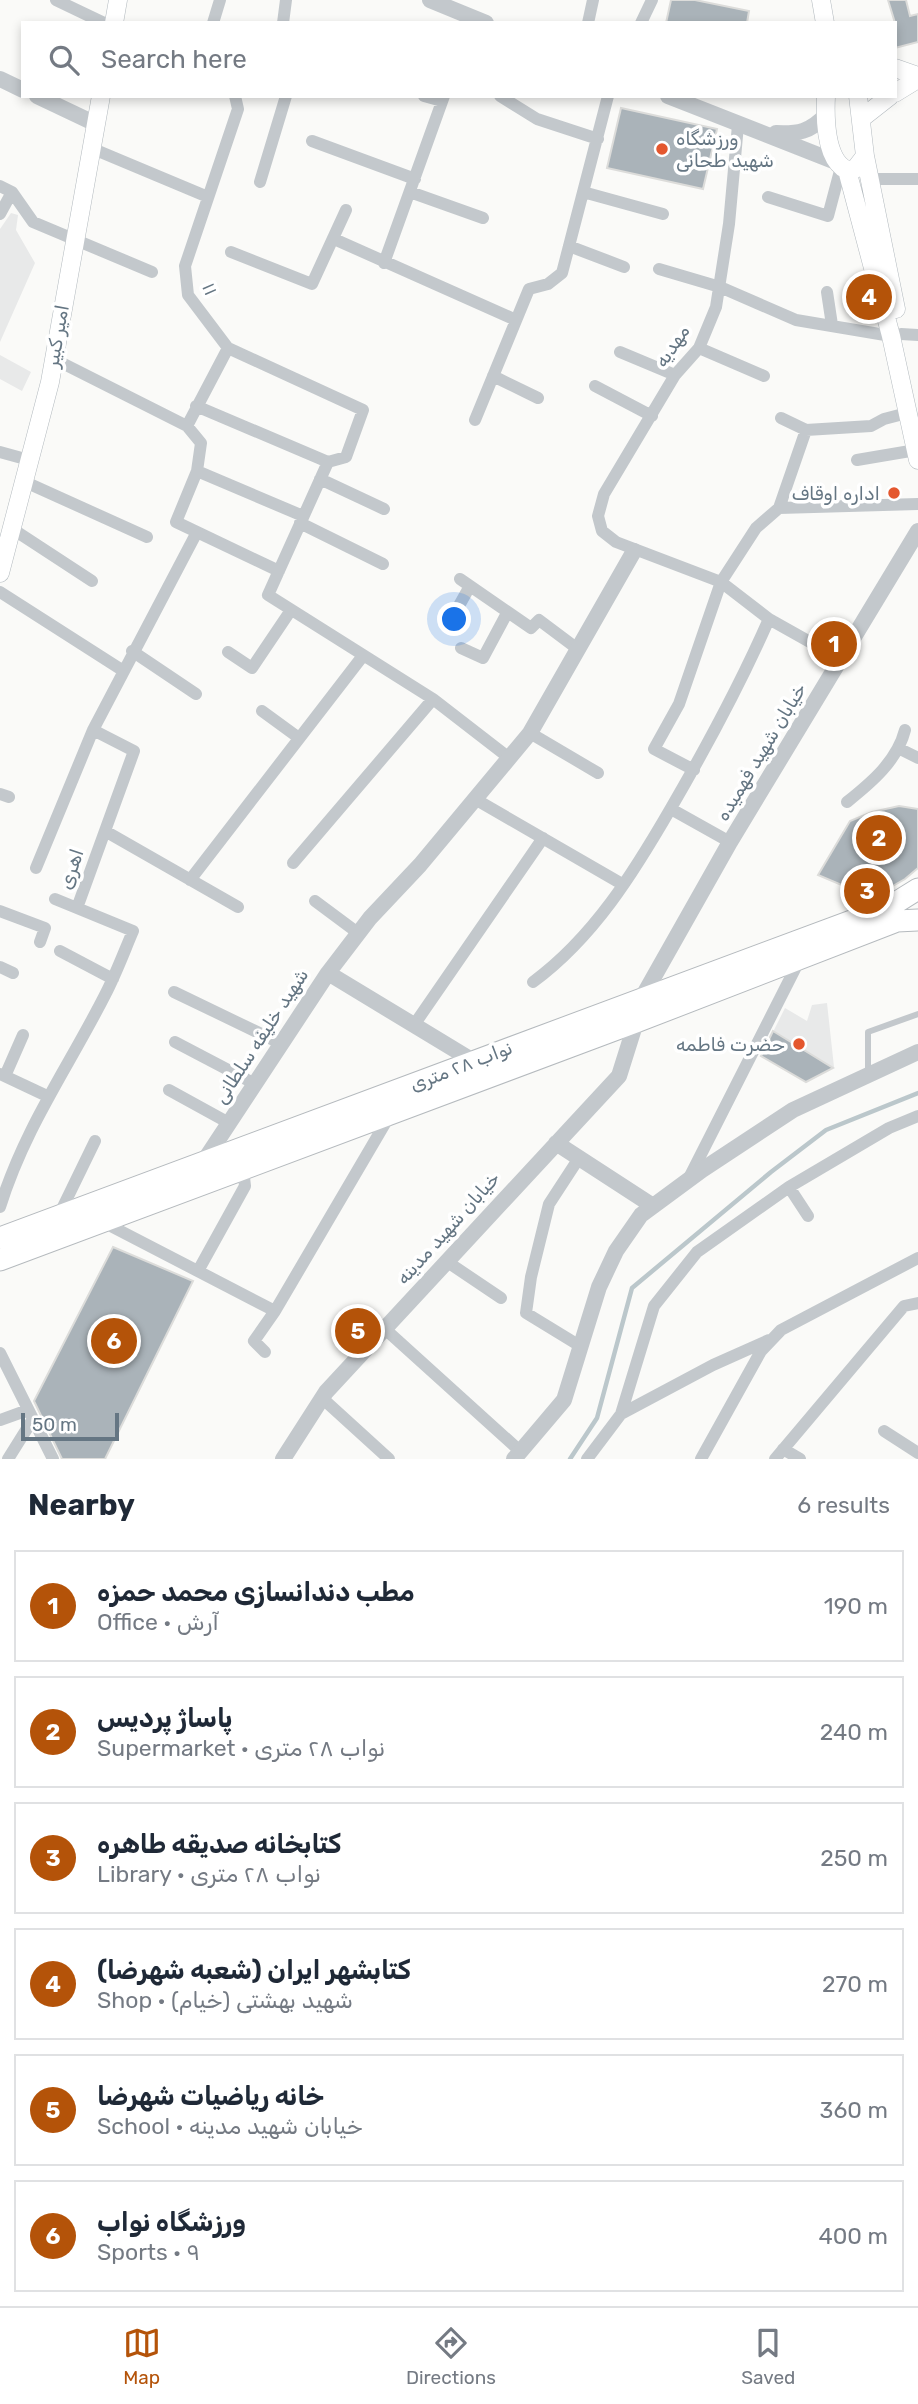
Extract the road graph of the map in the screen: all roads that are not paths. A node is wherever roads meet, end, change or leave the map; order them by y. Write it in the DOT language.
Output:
graph roads {
  1 [pos="56,0"];
  2 [pos="118,0"];
  3 [pos="220,0"];
  4 [pos="286,0"];
  5 [pos="430,0"];
  6 [pos="593,0"];
  7 [pos="652,0"];
  8 [pos="821,0"];
  9 [pos="446,3"];
  10 [pos="100,21"];
  11 [pos="114,21"];
  12 [pos="214,21"];
  13 [pos="283,21"];
  14 [pos="482,21"];
  15 [pos="588,21"];
  16 [pos="642,21"];
  17 [pos="826,21"];
  18 [pos="897,69"];
  19 [pos="918,77"];
  20 [pos="0,79"];
  21 [pos="897,81"];
  22 [pos="21,89"];
  23 [pos="897,92"];
  24 [pos="41,98"];
  25 [pos="100,98"];
  26 [pos="236,98"];
  27 [pos="285,98"];
  28 [pos="503,98"];
  29 [pos="607,98"];
  30 [pos="673,98"];
  31 [pos="826,98"];
  32 [pos="858,98"];
  33 [pos="887,98"];
  34 [pos="443,99"];
  35 [pos="826,116"];
  36 [pos="862,118"];
  37 [pos="96,124"];
  38 [pos="738,125"];
  39 [pos="762,132"];
  40 [pos="597,139"];
  41 [pos="312,141"];
  42 [pos="91,148"];
  43 [pos="865,156"];
  44 [pos="841,166"];
  45 [pos="415,179"];
  46 [pos="867,179"];
  47 [pos="918,179"];
  48 [pos="260,182"];
  49 [pos="6,189"];
  50 [pos="410,192"];
  51 [pos="583,192"];
  52 [pos="208,197"];
  53 [pos="768,198"];
  54 [pos="346,209"];
  55 [pos="0,214"];
  56 [pos="663,214"];
  57 [pos="483,218"];
  58 [pos="334,239"];
  59 [pos="74,241"];
  60 [pos="569,246"];
  61 [pos="230,253"];
  62 [pos="384,262"];
  63 [pos="624,267"];
  64 [pos="659,270"];
  65 [pos="152,272"];
  66 [pos="720,286"];
  67 [pos="827,292"];
  68 [pos="516,320"];
  69 [pos="832,325"];
  70 [pos="903,335"];
  71 [pos="228,348"];
  72 [pos="699,348"];
  73 [pos="620,352"];
  74 [pos="54,359"];
  75 [pos="675,374"];
  76 [pos="493,376"];
  77 [pos="764,376"];
  78 [pos="595,386"];
  79 [pos="538,398"];
  80 [pos="196,406"];
  81 [pos="913,410"];
  82 [pos="652,416"];
  83 [pos="781,418"];
  84 [pos="475,420"];
  85 [pos="187,426"];
  86 [pos="806,430"];
  87 [pos="0,452"];
  88 [pos="917,455"];
  89 [pos="29,460"];
  90 [pos="857,460"];
  91 [pos="328,462"];
  92 [pos="197,471"];
  93 [pos="320,479"];
  94 [pos="23,481"];
  95 [pos="918,504"];
  96 [pos="779,508"];
  97 [pos="384,509"];
  98 [pos="302,519"];
  99 [pos="11,528"];
  100 [pos="918,531"];
  101 [pos="197,532"];
  102 [pos="147,537"];
  103 [pos="912,548"];
  104 [pos="634,551"];
  105 [pos="383,564"];
  106 [pos="279,571"];
  107 [pos="0,573"];
  108 [pos="92,581"];
  109 [pos="721,582"];
  110 [pos="0,593"];
  111 [pos="291,610"];
  112 [pos="506,613"];
  113 [pos="451,620"];
  114 [pos="769,620"];
  115 [pos="461,648"];
  116 [pos="579,650"];
  117 [pos="132,651"];
  118 [pos="228,652"];
  119 [pos="362,657"];
  120 [pos="842,660"];
  121 [pos="122,670"];
  122 [pos="197,694"];
  123 [pos="433,699"];
  124 [pos="262,711"];
  125 [pos="93,730"];
  126 [pos="905,730"];
  127 [pos="530,733"];
  128 [pos="299,738"];
  129 [pos="900,750"];
  130 [pos="508,757"];
  131 [pos="918,758"];
  132 [pos="694,770"];
  133 [pos="598,773"];
  134 [pos="475,799"];
  135 [pos="847,802"];
  136 [pos="671,809"];
  137 [pos="105,831"];
  138 [pos="543,838"];
  139 [pos="730,842"];
  140 [pos="293,863"];
  141 [pos="36,868"];
  142 [pos="190,880"];
  143 [pos="622,884"];
  144 [pos="916,891"];
  145 [pos="55,899"];
  146 [pos="315,901"];
  147 [pos="238,907"];
  148 [pos="77,908"];
  149 [pos="0,911"];
  150 [pos="918,920"];
  151 [pos="358,933"];
  152 [pos="40,942"];
  153 [pos="60,951"];
  154 [pos="800,958"];
  155 [pos="0,967"];
  156 [pos="13,973"];
  157 [pos="328,973"];
  158 [pos="113,979"];
  159 [pos="533,982"];
  160 [pos="174,992"];
  161 [pos="643,996"];
  162 [pos="918,1014"];
  163 [pos="636,1022"];
  164 [pos="414,1025"];
  165 [pos="23,1035"];
  166 [pos="175,1042"];
  167 [pos="282,1044"];
  168 [pos="918,1052"];
  169 [pos="475,1062"];
  170 [pos="868,1074"];
  171 [pos="3,1075"];
  172 [pos="255,1084"];
  173 [pos="169,1090"];
  174 [pos="47,1096"];
  175 [pos="390,1114"];
  176 [pos="918,1116"];
  177 [pos="229,1124"];
  178 [pos="95,1141"];
  179 [pos="556,1143"];
  180 [pos="579,1158"];
  181 [pos="204,1161"];
  182 [pos="243,1169"];
  183 [pos="687,1181"];
  184 [pos="789,1187"];
  185 [pos="653,1206"];
  186 [pos="0,1207"];
  187 [pos="59,1216"];
  188 [pos="808,1216"];
  189 [pos="103,1222"];
  190 [pos="0,1238"];
  191 [pos="918,1258"];
  192 [pos="0,1260"];
  193 [pos="446,1261"];
  194 [pos="198,1271"];
  195 [pos="501,1298"];
  196 [pos="918,1303"];
  197 [pos="275,1311"];
  198 [pos="385,1329"];
  199 [pos="773,1339"];
  200 [pos="580,1346"];
  201 [pos="265,1352"];
  202 [pos="0,1353"];
  203 [pos="323,1398"];
  204 [pos="621,1414"];
  205 [pos="30,1415"];
  206 [pos="0,1420"];
  207 [pos="884,1431"];
  208 [pos="918,1453"];
  209 [pos="779,1454"];
  210 [pos="517,1455"];
  211 [pos="8,1459"];
  212 [pos="53,1459"];
  213 [pos="283,1459"];
  214 [pos="389,1459"];
  215 [pos="587,1459"];
  216 [pos="701,1459"];
  217 [pos="800,1459"];
  1 -- 10 [label="street"];
  2 -- 11 [label="main road"];
  3 -- 12 [label="street"];
  4 -- 13 [label="street"];
  5 -- 9 [label="street"];
  6 -- 15 [label="street"];
  7 -- 16 [label="street"];
  8 -- 17 [label="main road"];
  9 -- 14 [label="street"];
  18 -- 19 [label="main road"];
  19 -- 21 [label="main road"];
  19 -- 23 [label="main road"];
  20 -- 22 [label="street"];
  24 -- 37 [label="street"];
  25 -- 37 [label="main road, امیر کبیر"];
  26 -- 52 [label="street, ۱۱"];
  27 -- 48 [label="street"];
  28 -- 40 [label="street"];
  29 -- 40 [label="street"];
  30 -- 38 [label="street"];
  31 -- 35 [label="main road"];
  32 -- 36 [label="main road"];
  33 -- 36 [label="main road"];
  34 -- 45 [label="street"];
  35 -- 39 [label="street"];
  35 -- 44 [label="main road"];
  36 -- 43 [label="main road"];
  37 -- 42 [label="main road, امیر کبیر"];
  38 -- 39 [label="street"];
  38 -- 66 [label="street, مهدیه"];
  39 -- 44 [label="street"];
  40 -- 51 [label="street"];
  41 -- 45 [label="street"];
  42 -- 52 [label="street"];
  42 -- 59 [label="main road, امیر کبیر"];
  43 -- 44 [label="main road"];
  43 -- 46 [label="main road"];
  44 -- 53 [label="street"];
  44 -- 70 [label="main road"];
  45 -- 50 [label="street"];
  46 -- 47 [label="street"];
  46 -- 70 [label="main road"];
  49 -- 55 [label="street"];
  49 -- 59 [label="street"];
  50 -- 57 [label="street"];
  50 -- 62 [label="street"];
  51 -- 56 [label="street"];
  51 -- 60 [label="street"];
  52 -- 71 [label="street, ۱۱"];
  54 -- 58 [label="street"];
  58 -- 61 [label="street"];
  58 -- 62 [label="street"];
  59 -- 65 [label="street"];
  59 -- 74 [label="main road, امیر کبیر"];
  60 -- 63 [label="street"];
  60 -- 68 [label="street"];
  62 -- 68 [label="street"];
  64 -- 66 [label="street"];
  66 -- 69 [label="street"];
  66 -- 72 [label="street, مهدیه"];
  67 -- 69 [label="street"];
  68 -- 76 [label="street"];
  69 -- 70 [label="street"];
  70 -- 81 [label="main road"];
  71 -- 80 [label="street"];
  71 -- 91 [label="street, ۱۱"];
  72 -- 75 [label="street, مهدیه"];
  72 -- 77 [label="street"];
  73 -- 75 [label="street"];
  74 -- 85 [label="street"];
  74 -- 89 [label="main road, امیر کبیر"];
  75 -- 82 [label="street, مهدیه"];
  76 -- 79 [label="street"];
  76 -- 84 [label="street"];
  78 -- 82 [label="street"];
  80 -- 85 [label="street"];
  80 -- 91 [label="street"];
  81 -- 86 [label="street"];
  81 -- 88 [label="main road"];
  82 -- 104 [label="street, مهدیه"];
  83 -- 86 [label="street"];
  85 -- 92 [label="street"];
  86 -- 96 [label="street"];
  87 -- 89 [label="street"];
  88 -- 90 [label="street"];
  89 -- 94 [label="main road, امیر کبیر"];
  91 -- 93 [label="street"];
  92 -- 98 [label="street"];
  92 -- 101 [label="street"];
  93 -- 97 [label="street"];
  93 -- 98 [label="street"];
  94 -- 99 [label="main road, امیر کبیر"];
  94 -- 102 [label="street"];
  95 -- 96 [label="street"];
  96 -- 109 [label="street"];
  98 -- 105 [label="street"];
  98 -- 106 [label="street"];
  99 -- 107 [label="main road, امیر کبیر"];
  99 -- 108 [label="street"];
  100 -- 103 [label="street, خیابان شهید فهمیده"];
  101 -- 106 [label="street"];
  101 -- 117 [label="street"];
  103 -- 120 [label="street, خیابان شهید فهمیده"];
  104 -- 109 [label="street"];
  104 -- 116 [label="street"];
  106 -- 111 [label="street"];
  109 -- 114 [label="street"];
  109 -- 132 [label="street"];
  110 -- 121 [label="street"];
  111 -- 118 [label="street"];
  111 -- 119 [label="street"];
  112 -- 113 [label="street"];
  112 -- 115 [label="street"];
  112 -- 116 [label="street"];
  114 -- 120 [label="street"];
  114 -- 132 [label="street"];
  116 -- 127 [label="street"];
  117 -- 121 [label="street"];
  117 -- 122 [label="street"];
  119 -- 123 [label="street"];
  119 -- 128 [label="street"];
  120 -- 139 [label="street, خیابان شهید فهمیده"];
  121 -- 125 [label="street"];
  123 -- 130 [label="street"];
  123 -- 140 [label="street"];
  124 -- 128 [label="street"];
  125 -- 137 [label="street, اهری"];
  125 -- 141 [label="street"];
  126 -- 129 [label="street"];
  127 -- 130 [label="street"];
  127 -- 133 [label="street"];
  128 -- 142 [label="street"];
  129 -- 131 [label="street"];
  129 -- 135 [label="street"];
  130 -- 134 [label="street"];
  132 -- 136 [label="street"];
  134 -- 138 [label="street"];
  134 -- 151 [label="street"];
  136 -- 139 [label="street"];
  136 -- 143 [label="street"];
  137 -- 142 [label="street"];
  137 -- 148 [label="street, اهری"];
  138 -- 143 [label="street"];
  138 -- 164 [label="street"];
  139 -- 161 [label="street, خیابان شهید فهمیده"];
  142 -- 147 [label="street"];
  143 -- 159 [label="street"];
  144 -- 161 [label="main road, نواب ۲۸ متری"];
  145 -- 148 [label="street"];
  146 -- 151 [label="street"];
  148 -- 158 [label="street, اهری"];
  149 -- 152 [label="street"];
  150 -- 154 [label="main road, نواب ۲۸ متری"];
  151 -- 157 [label="street"];
  153 -- 158 [label="street"];
  154 -- 163 [label="main road, نواب ۲۸ متری"];
  154 -- 183 [label="street"];
  155 -- 156 [label="street"];
  157 -- 164 [label="street, شهید خلیفه سلطانی"];
  157 -- 167 [label="street, شهید خلیفه سلطانی"];
  158 -- 174 [label="street, اهری"];
  160 -- 167 [label="street"];
  161 -- 169 [label="main road, نواب ۲۸ متری"];
  162 -- 170 [label="lane"];
  163 -- 175 [label="main road, نواب ۲۸ متری"];
  163 -- 179 [label="street, خیابان شهید مدینه"];
  164 -- 169 [label="street, شهید خلیفه سلطانی"];
  165 -- 171 [label="street"];
  166 -- 172 [label="street"];
  167 -- 172 [label="street, شهید خلیفه سلطانی"];
  168 -- 170 [label="street"];
  169 -- 181 [label="main road, نواب ۲۸ متری"];
  170 -- 183 [label="street"];
  171 -- 174 [label="street"];
  172 -- 177 [label="street, شهید خلیفه سلطانی"];
  173 -- 177 [label="street"];
  174 -- 186 [label="street, اهری"];
  175 -- 182 [label="main road, نواب ۲۸ متری"];
  175 -- 197 [label="street"];
  176 -- 184 [label="street"];
  177 -- 181 [label="street, شهید خلیفه سلطانی"];
  178 -- 187 [label="street"];
  179 -- 180 [label="street"];
  179 -- 193 [label="street, خیابان شهید مدینه"];
  180 -- 185 [label="street"];
  180 -- 200 [label="street"];
  181 -- 187 [label="main road, نواب ۲۸ متری"];
  182 -- 189 [label="main road, نواب ۲۸ متری"];
  182 -- 194 [label="street"];
  183 -- 185 [label="street"];
  184 -- 188 [label="street"];
  184 -- 204 [label="street"];
  185 -- 200 [label="street"];
  187 -- 190 [label="main road, نواب ۲۸ متری"];
  189 -- 192 [label="main road, نواب ۲۸ متری"];
  189 -- 194 [label="street"];
  191 -- 199 [label="street"];
  193 -- 195 [label="street"];
  193 -- 198 [label="street, خیابان شهید مدینه"];
  194 -- 197 [label="street"];
  196 -- 209 [label="street"];
  197 -- 201 [label="street"];
  198 -- 203 [label="street, خیابان شهید مدینه"];
  198 -- 210 [label="street"];
  199 -- 204 [label="street"];
  199 -- 216 [label="street"];
  200 -- 210 [label="street"];
  202 -- 205 [label="street"];
  203 -- 213 [label="street, خیابان شهید مدینه"];
  203 -- 214 [label="street"];
  204 -- 215 [label="street"];
  205 -- 206 [label="street"];
  205 -- 211 [label="street"];
  205 -- 212 [label="street"];
  207 -- 208 [label="street"];
  209 -- 217 [label="street"];
}
